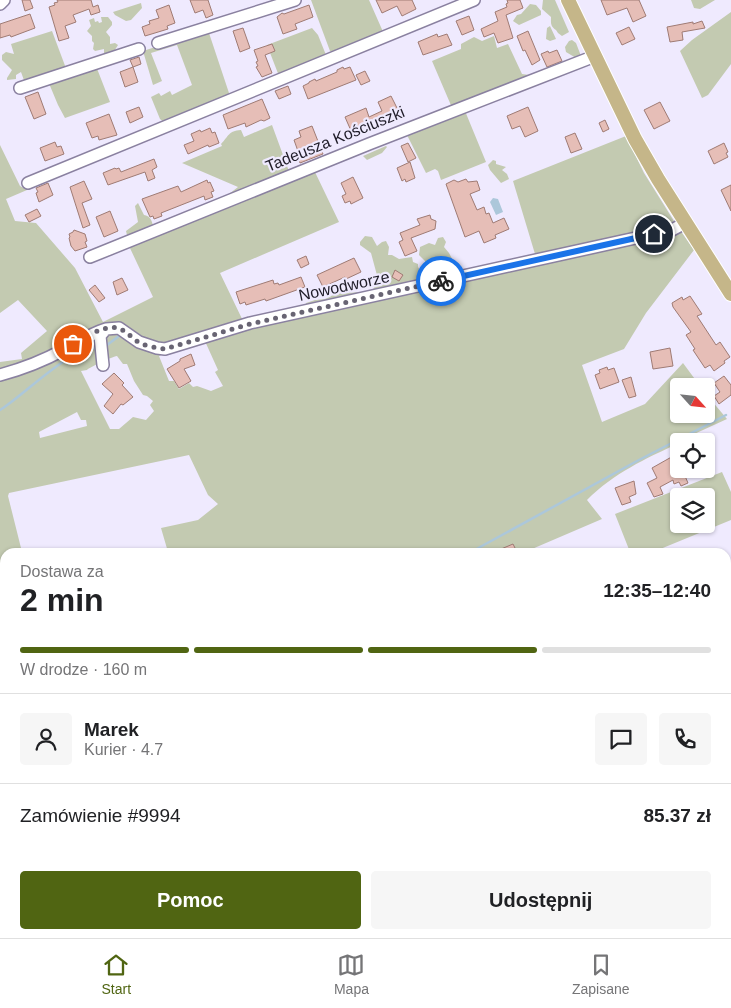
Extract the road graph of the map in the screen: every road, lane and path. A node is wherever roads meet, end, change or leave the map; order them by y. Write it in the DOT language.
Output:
graph roads {
  1 [pos="4,0"];
  2 [pos="295,0"];
  3 [pos="474,0"];
  4 [pos="568,0"];
  5 [pos="0,4"];
  6 [pos="158,43"];
  7 [pos="139,49"];
  8 [pos="595,56"];
  9 [pos="20,88"];
  10 [pos="28,183"];
  11 [pos="685,223"];
  12 [pos="90,257"];
  13 [pos="731,294"];
  14 [pos="106,329"];
  15 [pos="103,365"];
  16 [pos="0,375"];
  1 -- 5 [label="street"];
  2 -- 6 [label="street"];
  3 -- 10 [label="street"];
  4 -- 8 [label="main road"];
  7 -- 9 [label="street"];
  8 -- 11 [label="main road"];
  8 -- 12 [label="street, Tadeusza Kościuszki"];
  11 -- 13 [label="main road"];
  11 -- 14 [label="street, Nowodworze"];
  14 -- 15 [label="street"];
  14 -- 16 [label="street"];
}
